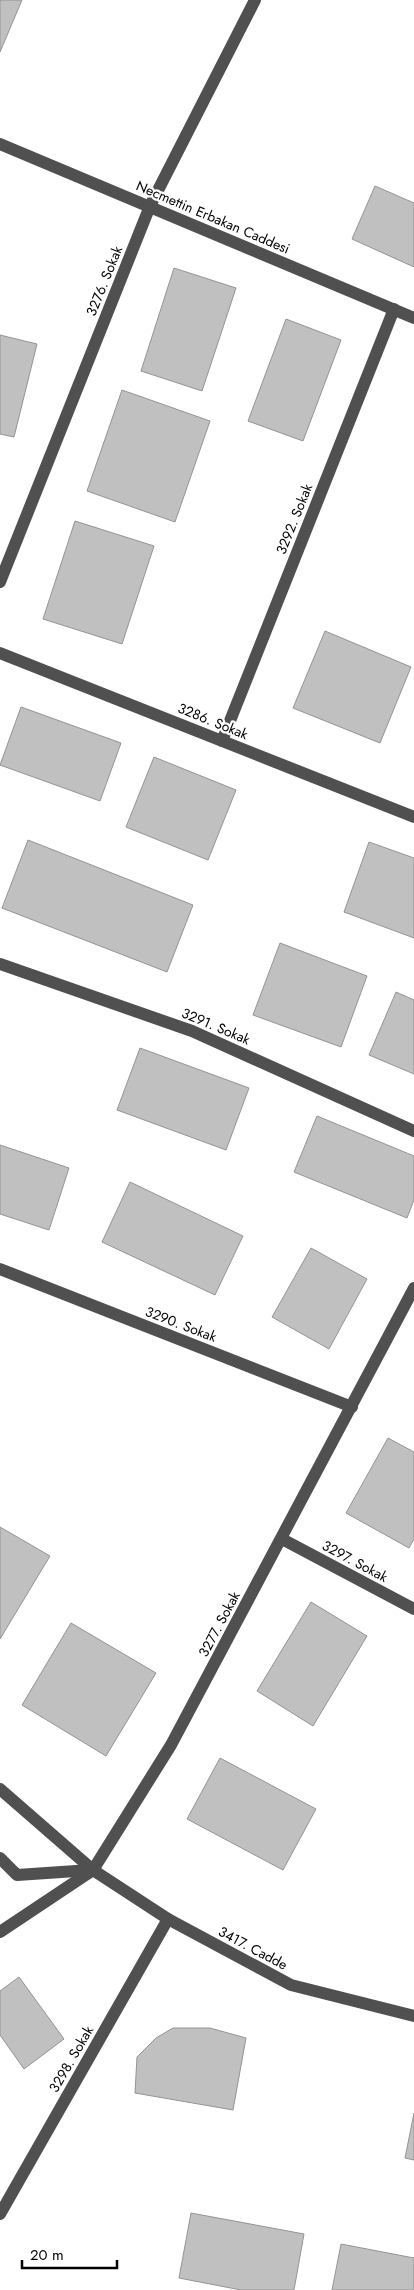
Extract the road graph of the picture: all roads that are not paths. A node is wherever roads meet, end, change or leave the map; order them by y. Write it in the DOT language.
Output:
graph roads {
  1 [pos="255,0"];
  2 [pos="0,144"];
  3 [pos="150,206"];
  4 [pos="394,309"];
  5 [pos="414,318"];
  6 [pos="0,582"];
  7 [pos="0,653"];
  8 [pos="222,741"];
  9 [pos="414,817"];
  10 [pos="0,964"];
  11 [pos="414,1131"];
  12 [pos="0,1269"];
  13 [pos="414,1288"];
  14 [pos="352,1407"];
  15 [pos="282,1539"];
  16 [pos="414,1609"];
  17 [pos="0,1789"];
  18 [pos="0,1858"];
  19 [pos="93,1870"];
  20 [pos="168,1919"];
  21 [pos="0,1932"];
  22 [pos="414,2016"];
  23 [pos="0,2214"];
  1 -- 3 [label="street, 3276. Sokak"];
  2 -- 3 [label="street, Necmettin Erbakan Caddesi"];
  3 -- 4 [label="street, Necmettin Erbakan Caddesi"];
  3 -- 6 [label="street, 3276. Sokak"];
  4 -- 5 [label="street, Necmettin Erbakan Caddesi"];
  4 -- 8 [label="street, 3292. Sokak"];
  7 -- 8 [label="street, 3286. Sokak"];
  8 -- 9 [label="street, 3286. Sokak"];
  10 -- 11 [label="street, 3291. Sokak"];
  12 -- 14 [label="street, 3290. Sokak"];
  13 -- 14 [label="street, 3277. Sokak"];
  14 -- 15 [label="street, 3277. Sokak"];
  15 -- 16 [label="street, 3297. Sokak"];
  15 -- 19 [label="street, 3277. Sokak"];
  17 -- 19 [label="street, 3417. Cadde"];
  18 -- 19 [label="street"];
  19 -- 20 [label="street, 3417. Cadde"];
  19 -- 21 [label="street, 3277. Sokak"];
  20 -- 22 [label="street, 3417. Cadde"];
  20 -- 23 [label="street, 3298. Sokak"];
}
